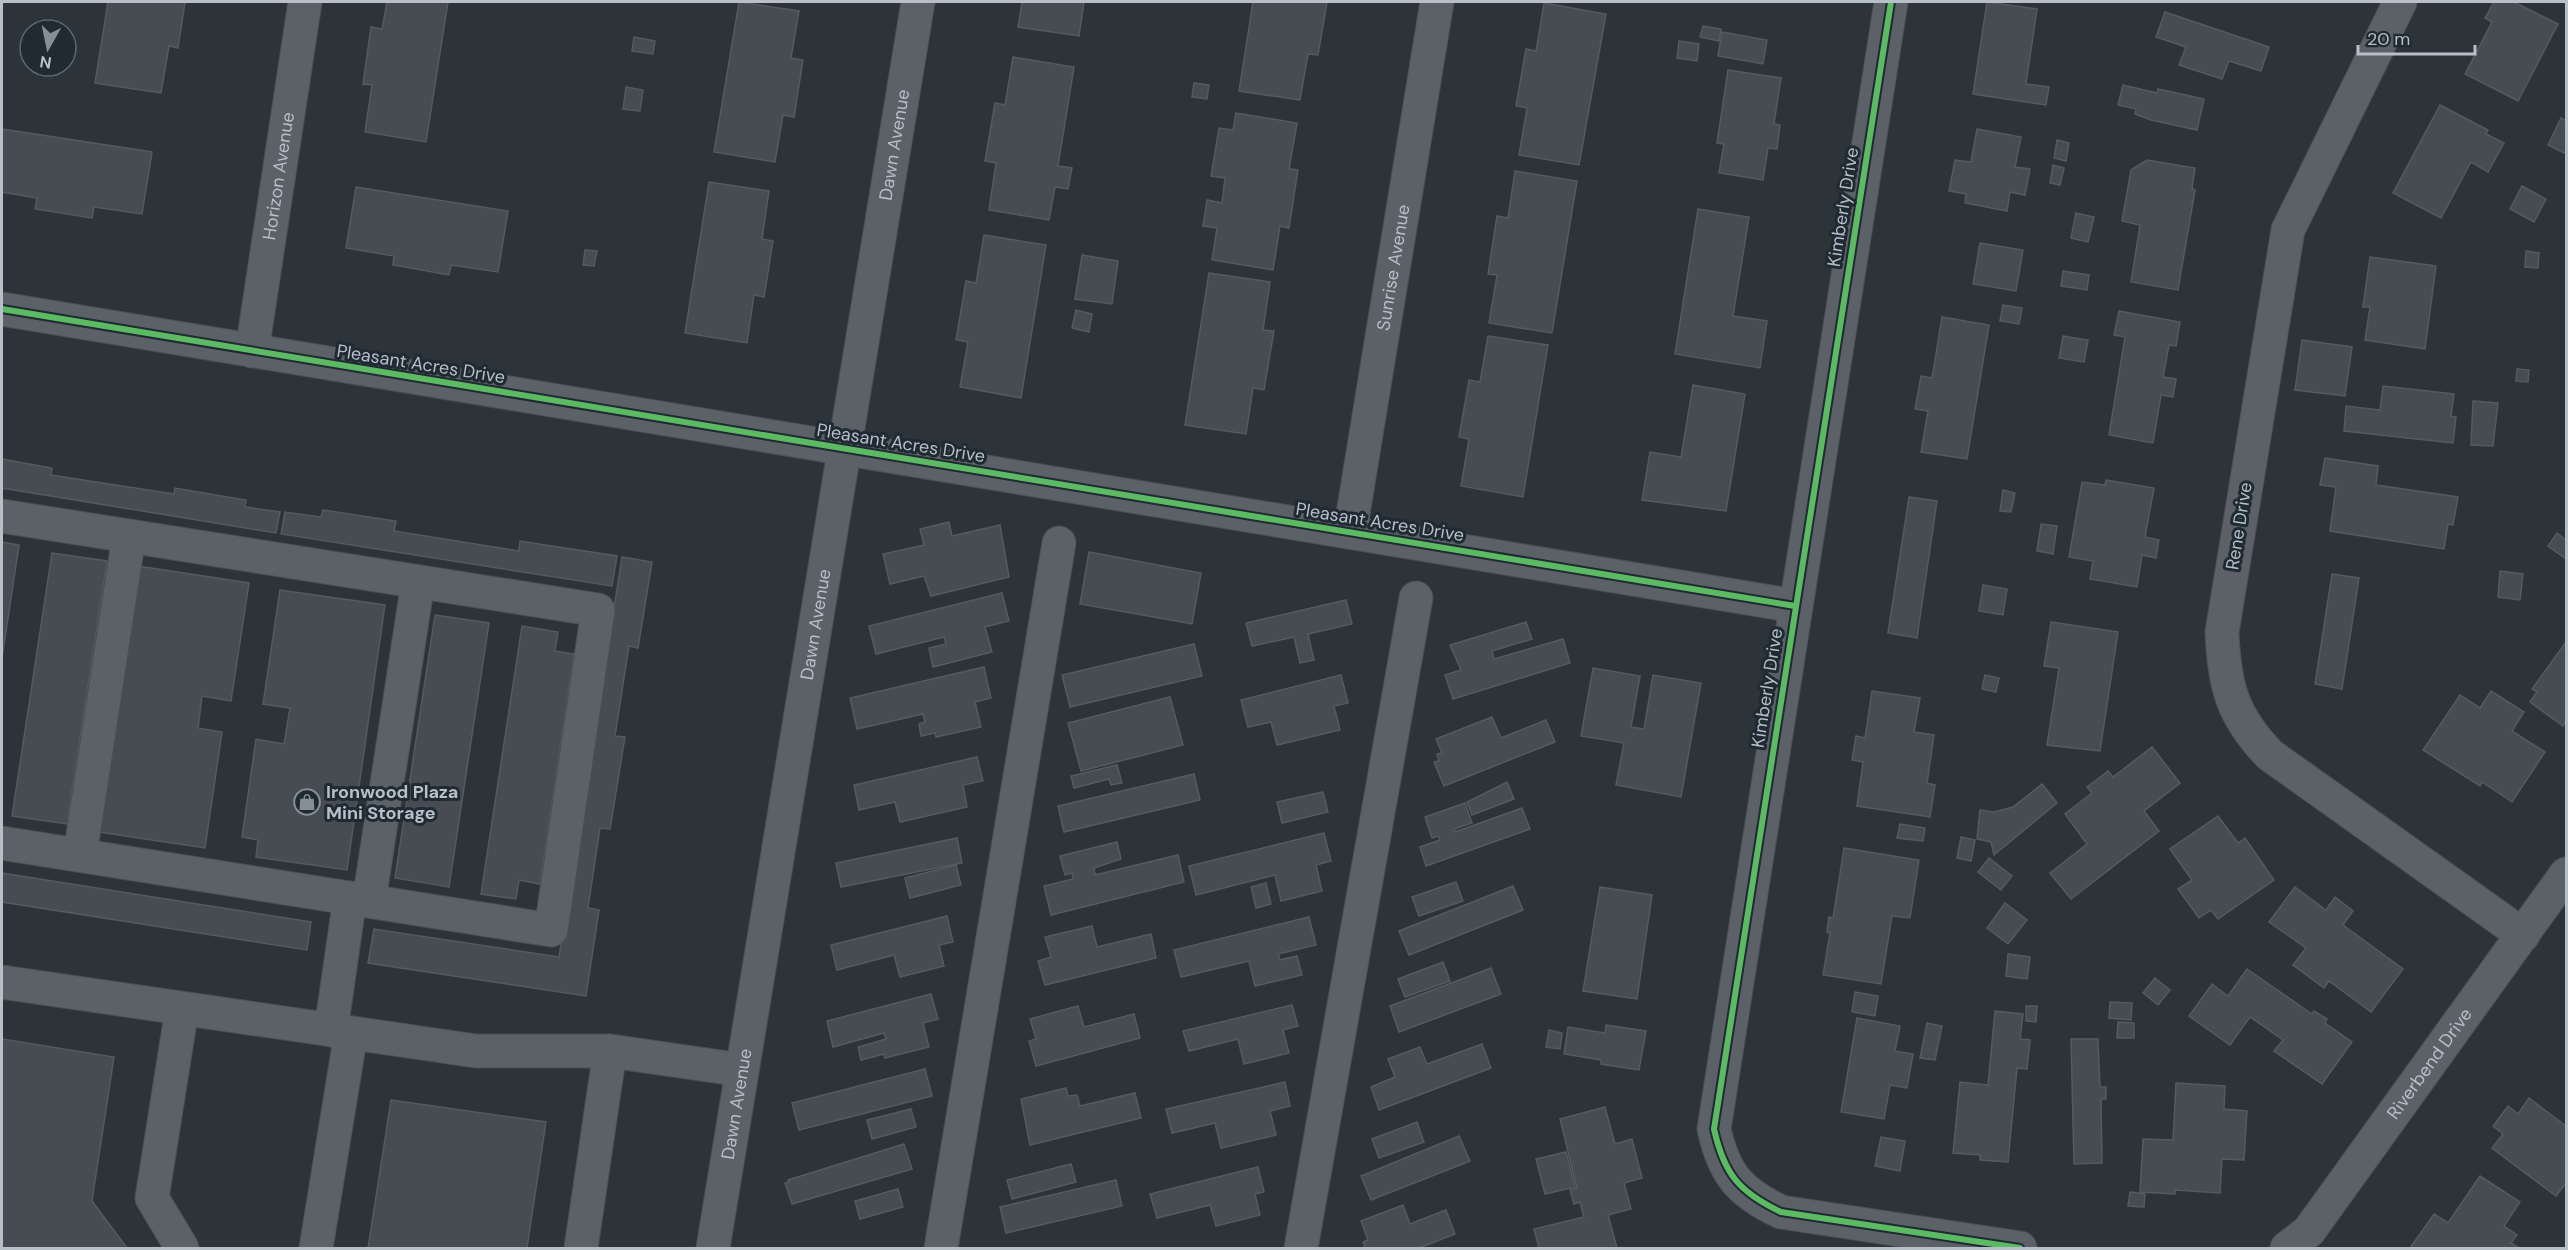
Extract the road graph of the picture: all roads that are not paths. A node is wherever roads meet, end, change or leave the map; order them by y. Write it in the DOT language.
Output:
graph roads {
  1 [pos="306,2"];
  2 [pos="918,2"];
  3 [pos="1437,2"];
  4 [pos="1891,2"];
  5 [pos="2400,2"];
  6 [pos="2,309"];
  7 [pos="252,351"];
  8 [pos="845,449"];
  9 [pos="2,516"];
  10 [pos="1350,532"];
  11 [pos="129,536"];
  12 [pos="1059,543"];
  13 [pos="418,582"];
  14 [pos="1416,598"];
  15 [pos="1795,606"];
  16 [pos="2,843"];
  17 [pos="80,855"];
  18 [pos="2566,874"];
  19 [pos="359,900"];
  20 [pos="2523,936"];
  21 [pos="2,981"];
  22 [pos="182,1009"];
  23 [pos="341,1032"];
  24 [pos="610,1051"];
  25 [pos="742,1070"];
  26 [pos="1882,1239"];
  27 [pos="182,1248"];
  28 [pos="316,1248"];
  29 [pos="581,1248"];
  30 [pos="713,1248"];
  31 [pos="940,1248"];
  32 [pos="1300,1248"];
  33 [pos="2020,1248"];
  34 [pos="2287,1248"];
  1 -- 7 [label="street, Horizon Avenue"];
  2 -- 8 [label="street, Dawn Avenue"];
  3 -- 10 [label="street, Sunrise Avenue"];
  4 -- 15 [label="street, Kimberly Drive"];
  5 -- 20 [label="street, Rene Drive"];
  6 -- 7 [label="street, Pleasant Acres Drive"];
  7 -- 8 [label="street, Pleasant Acres Drive"];
  8 -- 10 [label="street, Pleasant Acres Drive"];
  8 -- 25 [label="street, Dawn Avenue"];
  9 -- 11 [label="street"];
  10 -- 15 [label="street, Pleasant Acres Drive"];
  11 -- 13 [label="street"];
  11 -- 17 [label="street"];
  12 -- 31 [label="street"];
  13 -- 19 [label="street"];
  13 -- 19 [label="street"];
  14 -- 32 [label="street"];
  15 -- 26 [label="street, Kimberly Drive"];
  16 -- 17 [label="street"];
  17 -- 19 [label="street"];
  18 -- 20 [label="street, Riverbend Drive"];
  19 -- 23 [label="street"];
  20 -- 34 [label="street, Riverbend Drive"];
  21 -- 22 [label="street"];
  22 -- 23 [label="street"];
  22 -- 27 [label="street"];
  23 -- 24 [label="street"];
  23 -- 28 [label="street"];
  24 -- 25 [label="street"];
  24 -- 29 [label="street"];
  25 -- 30 [label="street, Dawn Avenue"];
  26 -- 33 [label="street"];
}
